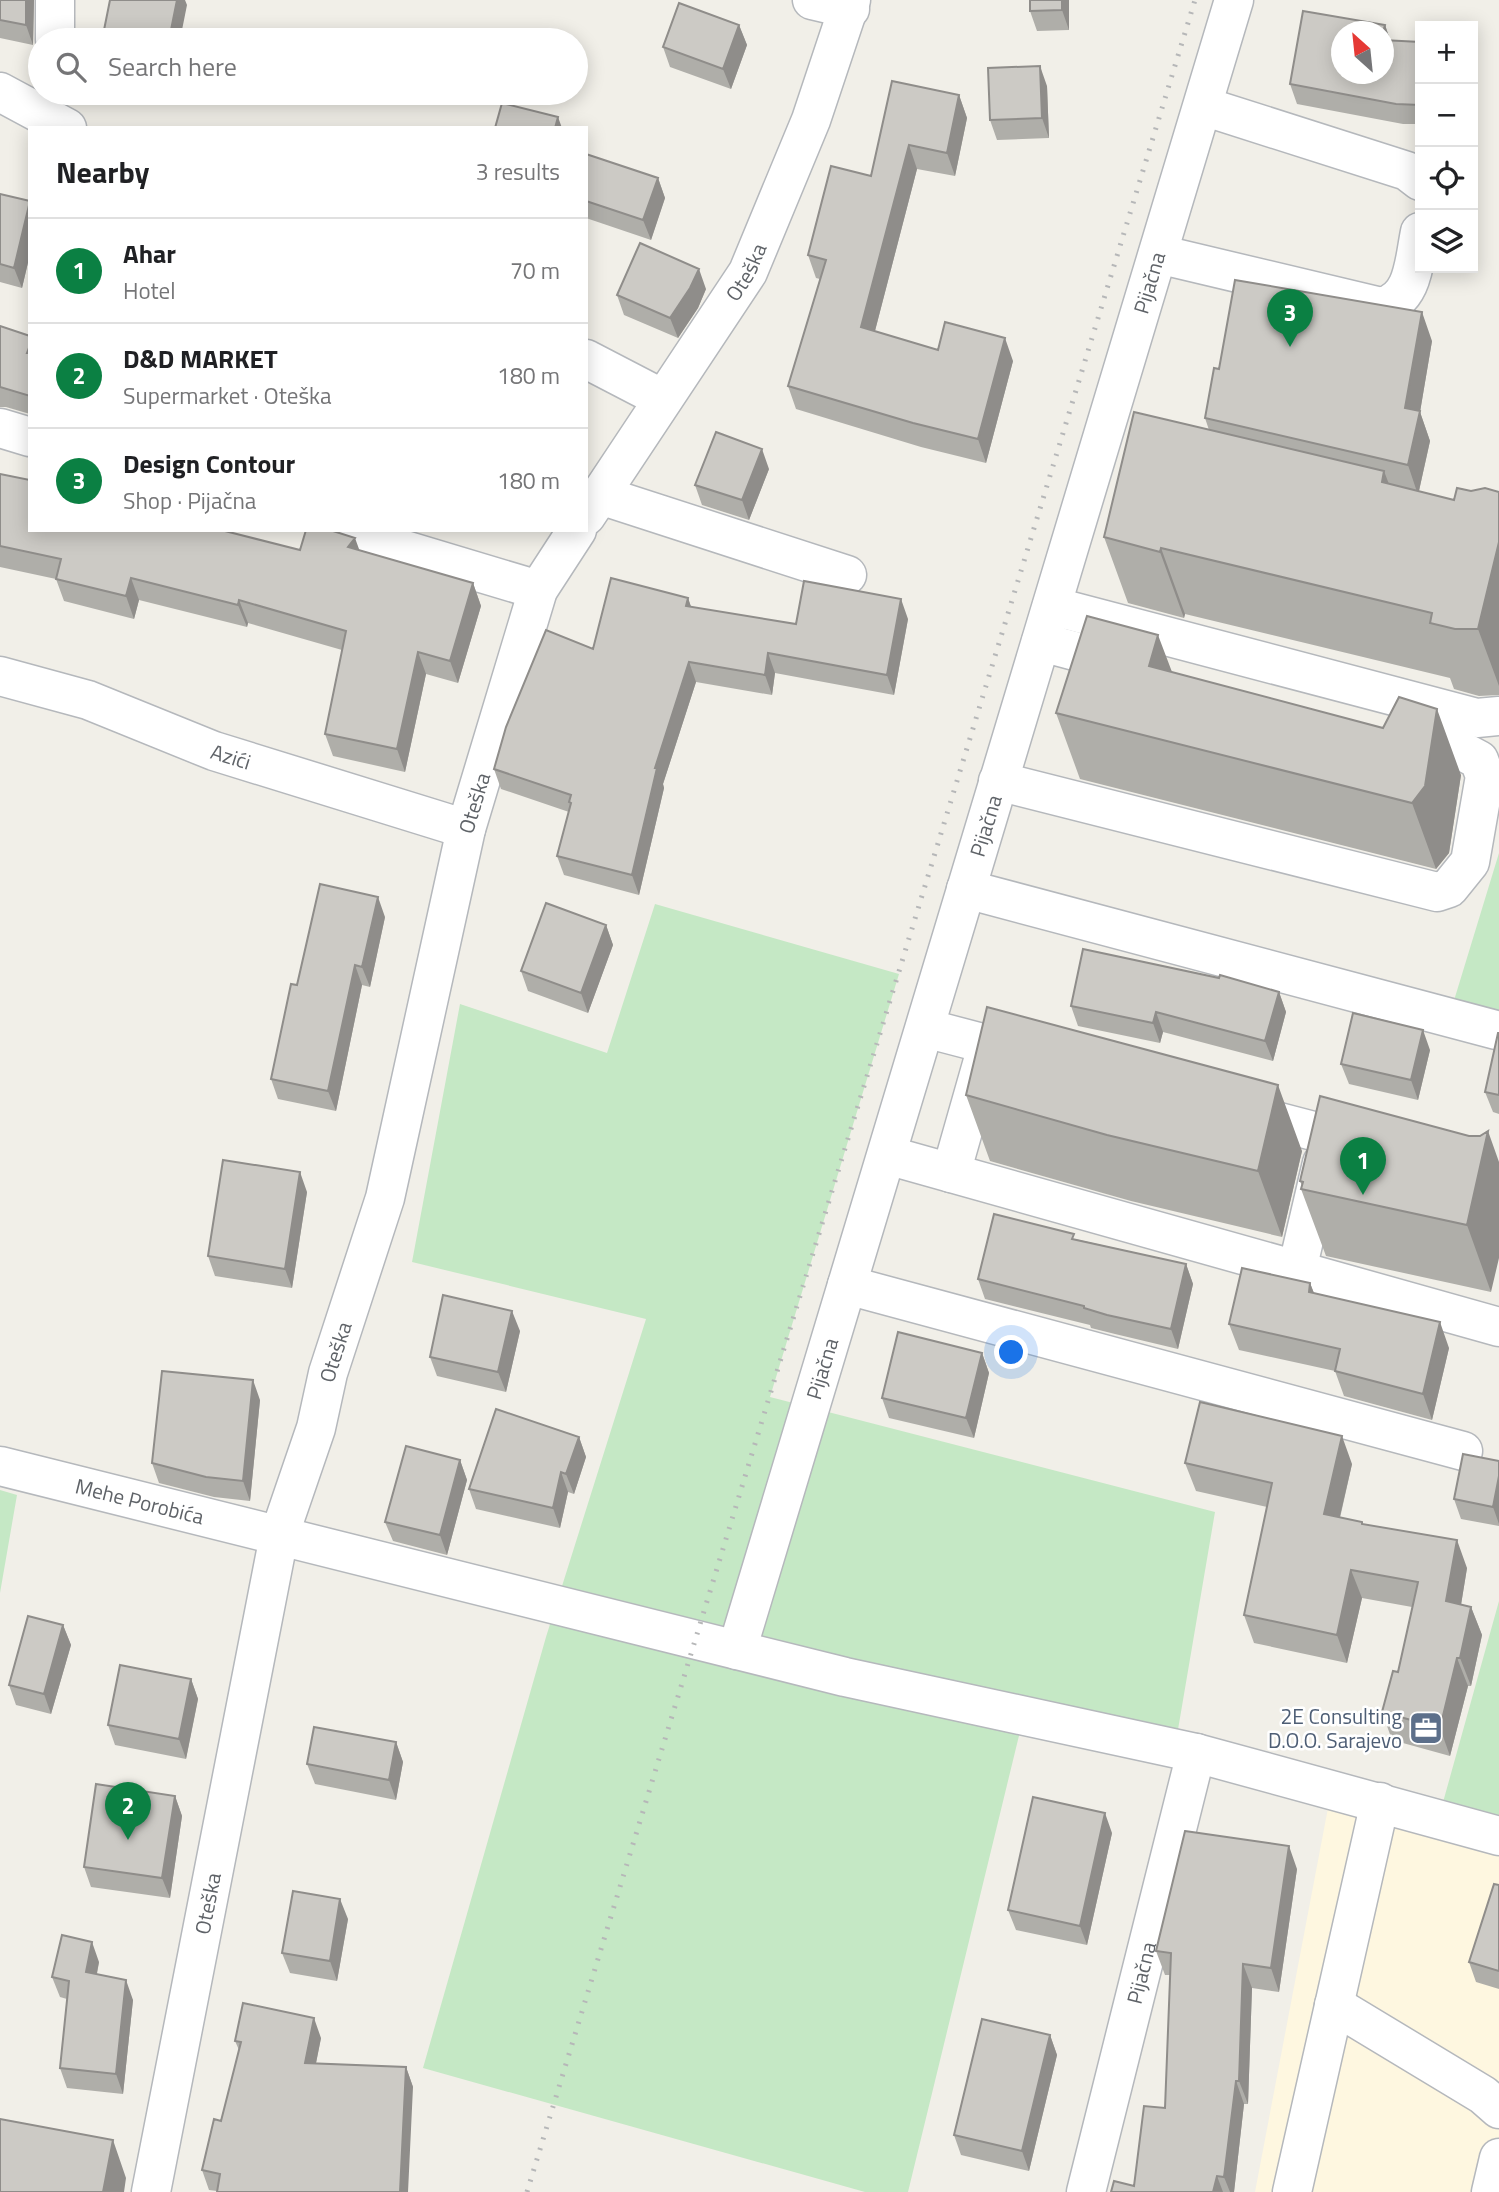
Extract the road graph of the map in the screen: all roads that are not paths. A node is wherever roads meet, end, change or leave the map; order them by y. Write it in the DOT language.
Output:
graph roads {
  1 [pos="55,0"];
  2 [pos="812,0"];
  3 [pos="1234,0"];
  4 [pos="850,4"];
  5 [pos="55,28"];
  6 [pos="0,92"];
  7 [pos="28,102"];
  8 [pos="35,105"];
  9 [pos="1203,106"];
  10 [pos="59,114"];
  11 [pos="1415,177"];
  12 [pos="1415,253"];
  13 [pos="1158,254"];
  14 [pos="588,360"];
  15 [pos="663,399"];
  16 [pos="0,428"];
  17 [pos="28,436"];
  18 [pos="593,505"];
  19 [pos="345,532"];
  20 [pos="576,532"];
  21 [pos="847,575"];
  22 [pos="538,590"];
  23 [pos="1052,606"];
  24 [pos="1041,642"];
  25 [pos="1160,673"];
  26 [pos="0,676"];
  27 [pos="1499,716"];
  28 [pos="1371,728"];
  29 [pos="998,781"];
  30 [pos="466,829"];
  31 [pos="966,889"];
  32 [pos="925,1028"];
  33 [pos="1496,1030"];
  34 [pos="988,1045"];
  35 [pos="1066,1065"];
  36 [pos="1210,1104"];
  37 [pos="1328,1135"];
  38 [pos="1394,1153"];
  39 [pos="887,1155"];
  40 [pos="951,1173"];
  41 [pos="1297,1270"];
  42 [pos="847,1285"];
  43 [pos="1499,1327"];
  44 [pos="1463,1451"];
  45 [pos="0,1466"];
  46 [pos="279,1536"];
  47 [pos="737,1650"];
  48 [pos="1196,1753"];
  49 [pos="1380,1802"];
  50 [pos="1499,1836"];
  51 [pos="1334,2005"];
  52 [pos="1499,2109"];
  53 [pos="1499,2158"];
  54 [pos="1302,2190"];
  55 [pos="151,2192"];
  56 [pos="1086,2192"];
  57 [pos="1491,2192"];
  1 -- 5 [label="street"];
  2 -- 4 [label="street"];
  3 -- 9 [label="street, Pijačna"];
  4 -- 15 [label="street, Oteška"];
  6 -- 7 [label="street"];
  8 -- 10 [label="street"];
  9 -- 11 [label="street"];
  9 -- 13 [label="street, Pijačna"];
  12 -- 13 [label="street"];
  13 -- 23 [label="street, Pijačna"];
  14 -- 15 [label="street"];
  15 -- 18 [label="street, Oteška"];
  16 -- 17 [label="street"];
  18 -- 21 [label="street"];
  19 -- 22 [label="street"];
  20 -- 22 [label="street, Oteška"];
  22 -- 30 [label="street, Oteška"];
  23 -- 24 [label="street, Pijačna"];
  23 -- 27 [label="street"];
  24 -- 25 [label="street"];
  24 -- 29 [label="street, Pijačna"];
  26 -- 30 [label="street, Azići"];
  28 -- 29 [label="street"];
  29 -- 31 [label="street, Pijačna"];
  30 -- 46 [label="street, Oteška"];
  31 -- 32 [label="street, Pijačna"];
  31 -- 33 [label="street"];
  32 -- 34 [label="street"];
  32 -- 39 [label="street, Pijačna"];
  34 -- 35 [label="street"];
  34 -- 40 [label="street"];
  36 -- 37 [label="street"];
  37 -- 38 [label="street"];
  37 -- 41 [label="street"];
  39 -- 40 [label="street"];
  39 -- 42 [label="street, Pijačna"];
  40 -- 41 [label="street"];
  41 -- 43 [label="street"];
  42 -- 44 [label="street"];
  42 -- 47 [label="street, Pijačna"];
  45 -- 46 [label="street, Mehe Porobića"];
  46 -- 47 [label="street"];
  46 -- 55 [label="street, Oteška"];
  47 -- 48 [label="street"];
  48 -- 49 [label="street"];
  48 -- 56 [label="street, Pijačna"];
  49 -- 50 [label="street"];
  49 -- 51 [label="street"];
  51 -- 52 [label="street"];
  51 -- 54 [label="street"];
  53 -- 57 [label="street"];
}
